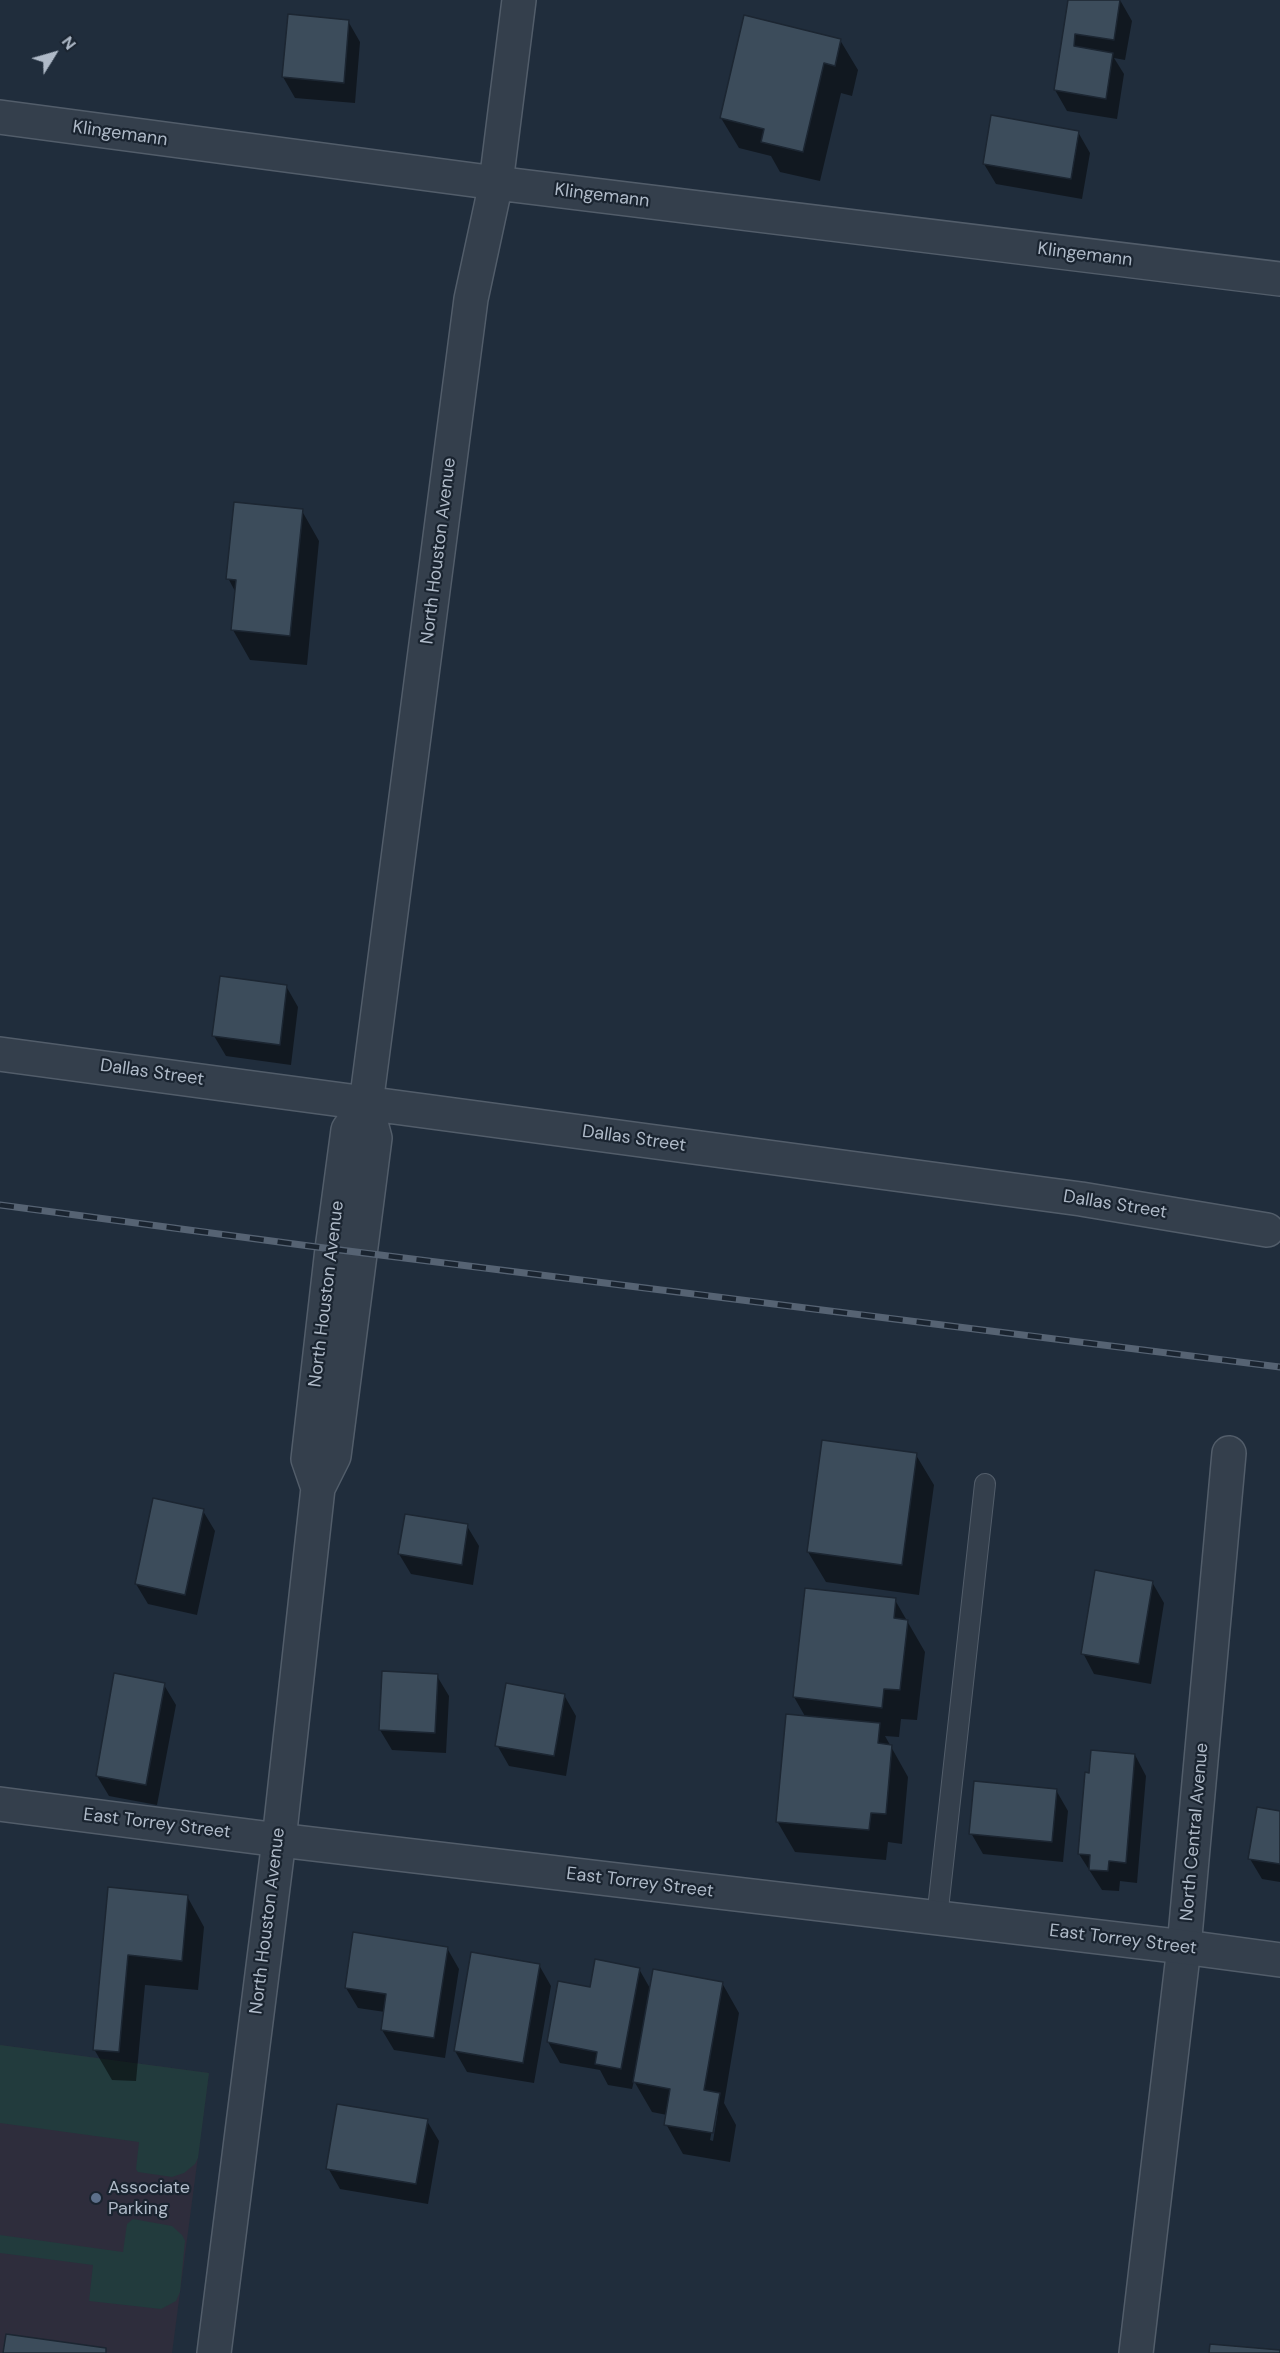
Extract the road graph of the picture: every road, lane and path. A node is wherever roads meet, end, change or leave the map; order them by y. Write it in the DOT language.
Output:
graph roads {
  1 [pos="519,0"];
  2 [pos="0,117"];
  3 [pos="496,183"];
  4 [pos="1280,279"];
  5 [pos="0,1054"];
  6 [pos="366,1104"];
  7 [pos="1267,1230"];
  8 [pos="1229,1453"];
  9 [pos="985,1484"];
  10 [pos="0,1804"];
  11 [pos="279,1840"];
  12 [pos="937,1918"];
  13 [pos="1184,1947"];
  14 [pos="1280,1960"];
  15 [pos="214,2353"];
  16 [pos="1136,2353"];
  1 -- 3 [label="street, North Houston Avenue"];
  2 -- 3 [label="street, Klingemann"];
  3 -- 4 [label="street, Klingemann"];
  3 -- 6 [label="street, North Houston Avenue"];
  5 -- 6 [label="street, Dallas Street"];
  6 -- 7 [label="street, Dallas Street"];
  6 -- 11 [label="street, North Houston Avenue"];
  8 -- 13 [label="street, North Central Avenue"];
  9 -- 12 [label="lane"];
  10 -- 11 [label="street, East Torrey Street"];
  11 -- 12 [label="street, East Torrey Street"];
  11 -- 15 [label="street, North Houston Avenue"];
  12 -- 13 [label="street, East Torrey Street"];
  13 -- 14 [label="street, East Torrey Street"];
  13 -- 16 [label="street, North Central Avenue"];
}
